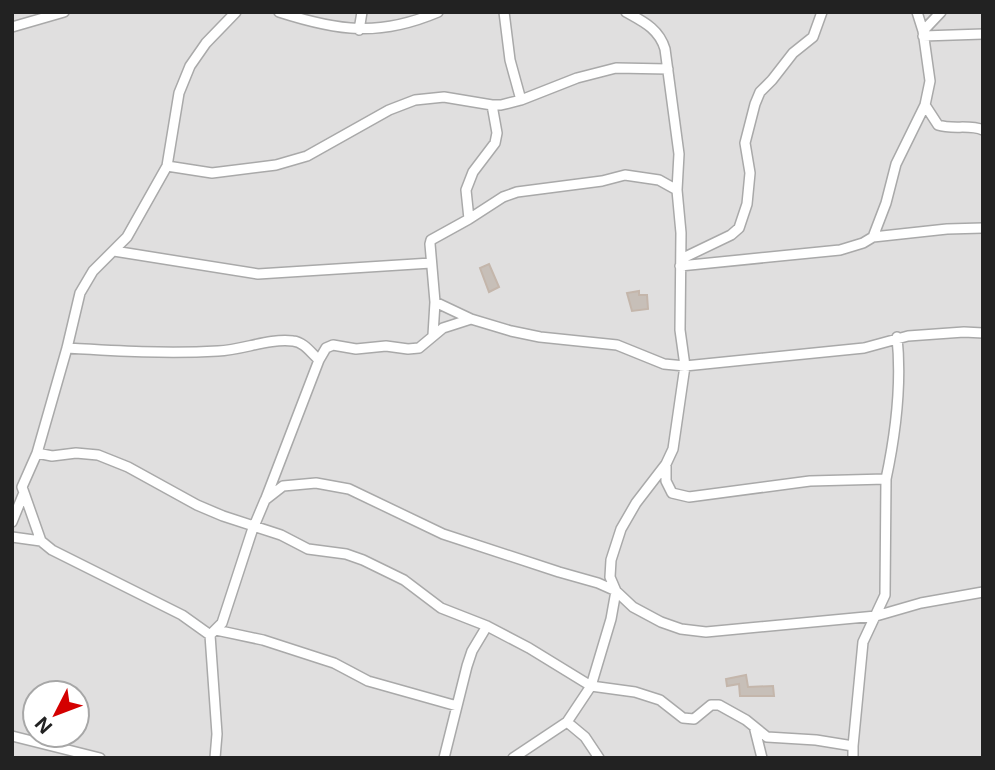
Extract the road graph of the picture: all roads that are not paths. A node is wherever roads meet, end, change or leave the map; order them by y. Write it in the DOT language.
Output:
graph roads {
  1 [pos="64,12"];
  2 [pos="236,12"];
  3 [pos="279,12"];
  4 [pos="362,12"];
  5 [pos="438,12"];
  6 [pos="504,12"];
  7 [pos="626,12"];
  8 [pos="822,12"];
  9 [pos="917,12"];
  10 [pos="941,12"];
  11 [pos="12,27"];
  12 [pos="359,30"];
  13 [pos="923,34"];
  14 [pos="983,34"];
  15 [pos="668,69"];
  16 [pos="521,100"];
  17 [pos="925,105"];
  18 [pos="492,106"];
  19 [pos="983,130"];
  20 [pos="167,166"];
  21 [pos="677,190"];
  22 [pos="469,219"];
  23 [pos="983,229"];
  24 [pos="873,237"];
  25 [pos="114,251"];
  26 [pos="681,262"];
  27 [pos="431,263"];
  28 [pos="435,302"];
  29 [pos="471,319"];
  30 [pos="983,333"];
  31 [pos="433,335"];
  32 [pos="897,337"];
  33 [pos="67,348"];
  34 [pos="319,360"];
  35 [pos="685,366"];
  36 [pos="37,453"];
  37 [pos="666,464"];
  38 [pos="886,479"];
  39 [pos="23,495"];
  40 [pos="265,499"];
  41 [pos="12,522"];
  42 [pos="254,526"];
  43 [pos="12,537"];
  44 [pos="41,541"];
  45 [pos="616,591"];
  46 [pos="983,592"];
  47 [pos="876,616"];
  48 [pos="487,626"];
  49 [pos="213,632"];
  50 [pos="591,686"];
  51 [pos="457,706"];
  52 [pos="567,722"];
  53 [pos="755,730"];
  54 [pos="12,736"];
  55 [pos="853,746"];
  56 [pos="100,758"];
  57 [pos="215,758"];
  58 [pos="444,758"];
  59 [pos="513,758"];
  60 [pos="599,758"];
  61 [pos="762,758"];
  62 [pos="853,758"];
  1 -- 11 [label="street"];
  2 -- 20 [label="street"];
  3 -- 12 [label="street"];
  4 -- 12 [label="street"];
  5 -- 12 [label="street"];
  6 -- 16 [label="street"];
  7 -- 15 [label="street"];
  8 -- 26 [label="street"];
  9 -- 13 [label="street"];
  10 -- 13 [label="street"];
  13 -- 14 [label="street"];
  13 -- 17 [label="street"];
  15 -- 16 [label="street"];
  15 -- 21 [label="street"];
  16 -- 18 [label="street"];
  17 -- 19 [label="street"];
  17 -- 24 [label="street"];
  18 -- 20 [label="street"];
  18 -- 22 [label="street"];
  20 -- 25 [label="street"];
  21 -- 22 [label="street"];
  21 -- 26 [label="street"];
  22 -- 27 [label="street"];
  23 -- 24 [label="street"];
  24 -- 26 [label="street"];
  25 -- 27 [label="street"];
  25 -- 33 [label="street"];
  26 -- 35 [label="street"];
  27 -- 28 [label="street"];
  28 -- 29 [label="street"];
  28 -- 31 [label="street"];
  29 -- 31 [label="street"];
  29 -- 35 [label="street"];
  30 -- 32 [label="street"];
  31 -- 34 [label="street"];
  32 -- 35 [label="street"];
  32 -- 38 [label="street"];
  33 -- 34 [label="street"];
  33 -- 36 [label="street"];
  34 -- 40 [label="street"];
  35 -- 37 [label="street"];
  36 -- 39 [label="street"];
  36 -- 42 [label="street"];
  37 -- 38 [label="street"];
  37 -- 45 [label="street"];
  38 -- 47 [label="street"];
  39 -- 41 [label="street"];
  39 -- 44 [label="street"];
  40 -- 42 [label="street"];
  40 -- 45 [label="street"];
  42 -- 48 [label="street"];
  42 -- 49 [label="street"];
  43 -- 44 [label="street"];
  44 -- 49 [label="street"];
  45 -- 47 [label="street"];
  45 -- 50 [label="street"];
  46 -- 47 [label="street"];
  47 -- 55 [label="street"];
  48 -- 50 [label="street"];
  48 -- 51 [label="street"];
  49 -- 51 [label="street"];
  49 -- 57 [label="street"];
  50 -- 52 [label="street"];
  50 -- 53 [label="street"];
  51 -- 58 [label="street"];
  52 -- 59 [label="street"];
  52 -- 60 [label="street"];
  53 -- 55 [label="street"];
  53 -- 61 [label="street"];
  54 -- 56 [label="street"];
  55 -- 62 [label="street"];
}
